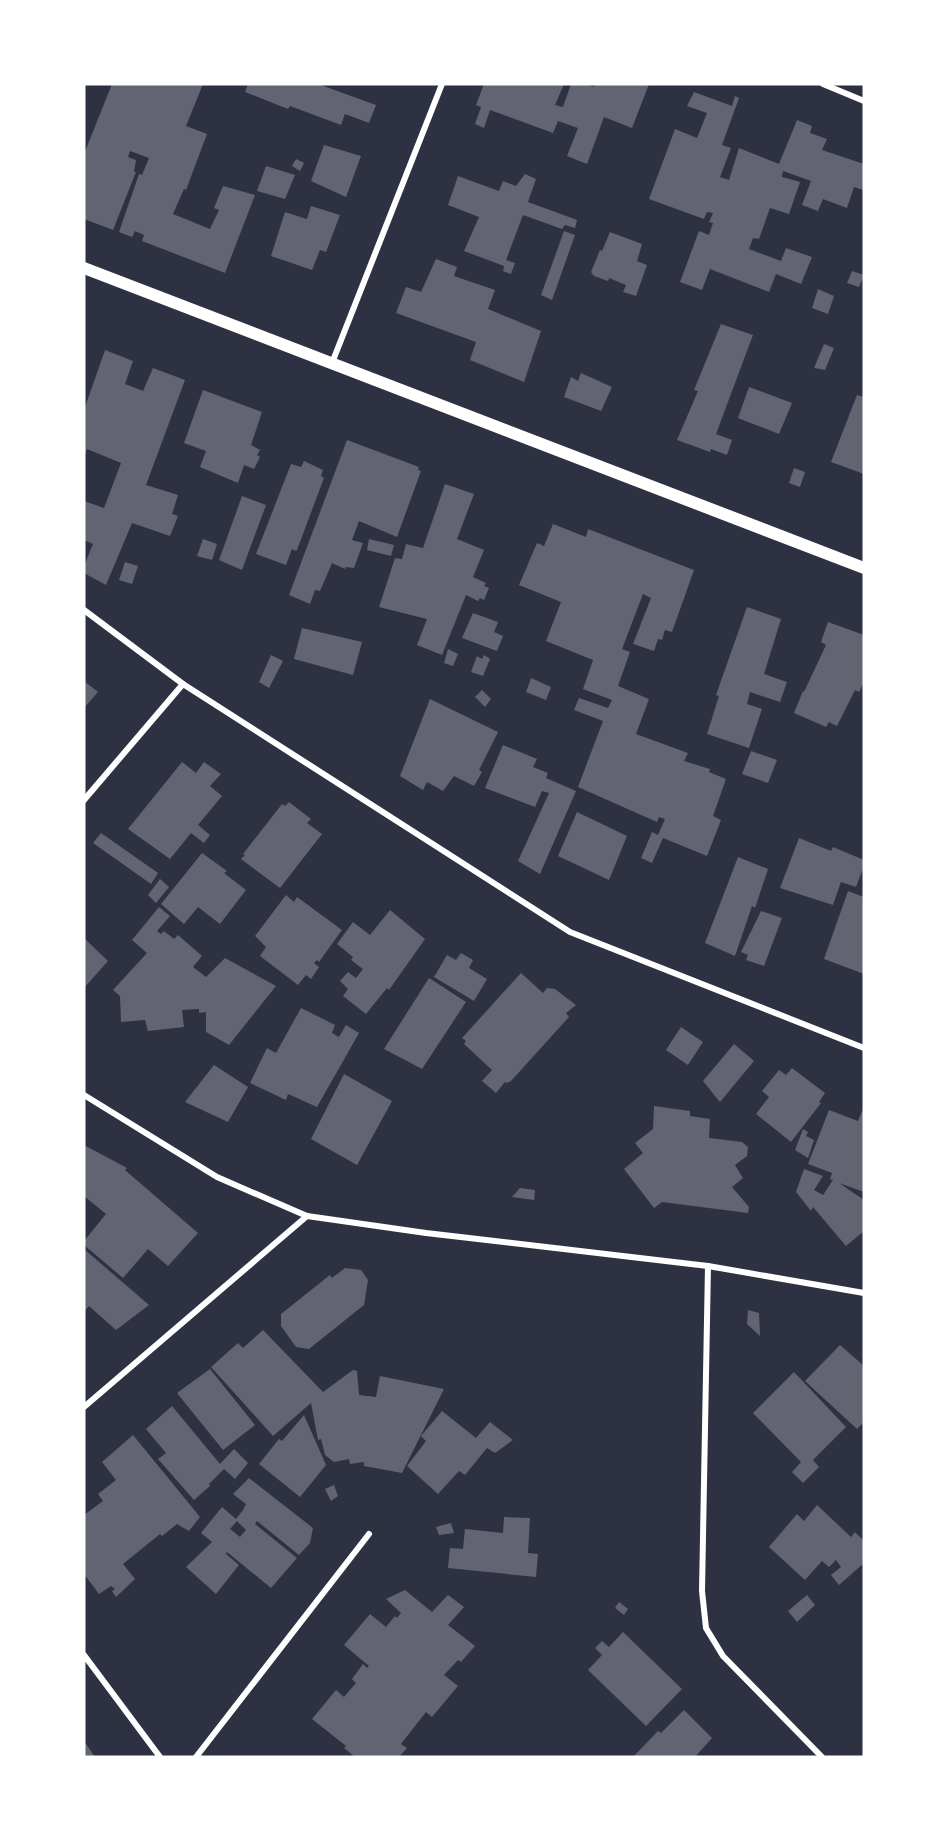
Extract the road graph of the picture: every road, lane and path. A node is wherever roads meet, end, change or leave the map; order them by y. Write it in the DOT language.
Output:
graph roads {
  1 [pos="442,84"];
  2 [pos="823,84"];
  3 [pos="864,101"];
  4 [pos="84,268"];
  5 [pos="332,363"];
  6 [pos="864,568"];
  7 [pos="84,610"];
  8 [pos="183,684"];
  9 [pos="84,800"];
  10 [pos="864,1048"];
  11 [pos="84,1095"];
  12 [pos="307,1216"];
  13 [pos="708,1266"];
  14 [pos="864,1293"];
  15 [pos="84,1407"];
  16 [pos="369,1534"];
  17 [pos="84,1655"];
  18 [pos="160,1757"];
  19 [pos="196,1757"];
  20 [pos="822,1757"];
  1 -- 5 [label="street"];
  2 -- 3 [label="street"];
  4 -- 5 [label="main road"];
  5 -- 6 [label="main road"];
  7 -- 8 [label="street"];
  8 -- 9 [label="street"];
  8 -- 10 [label="street"];
  11 -- 12 [label="street"];
  12 -- 13 [label="street"];
  12 -- 15 [label="street"];
  13 -- 14 [label="street"];
  13 -- 20 [label="street"];
  16 -- 19 [label="street"];
  17 -- 18 [label="street"];
}
